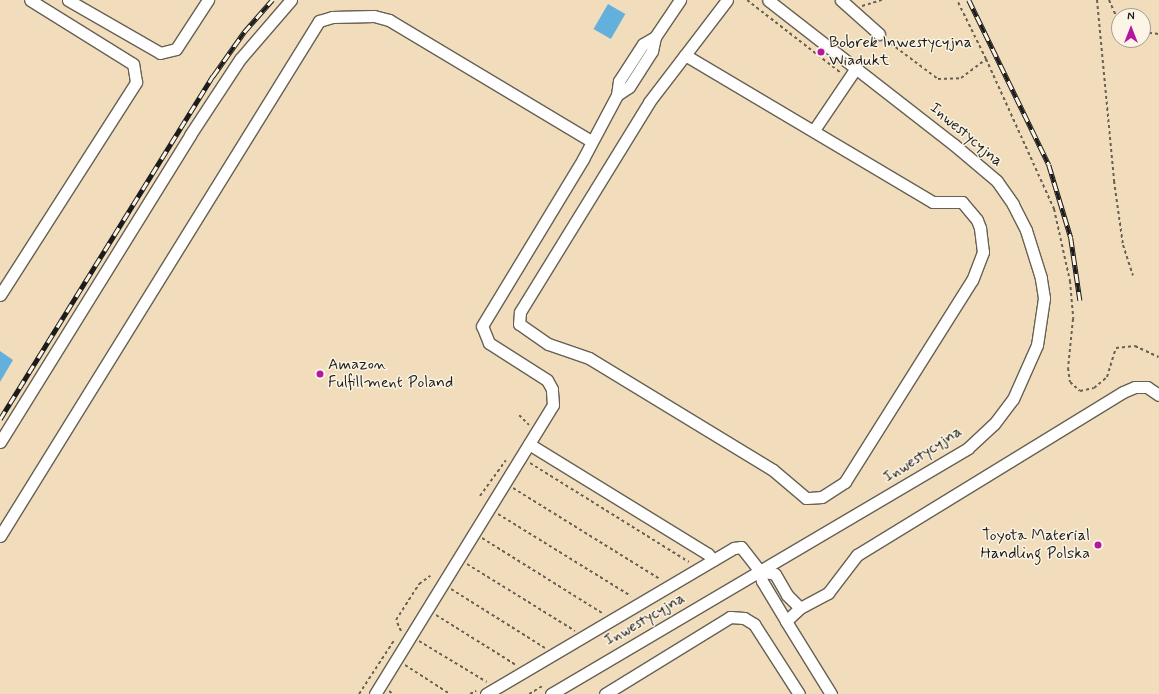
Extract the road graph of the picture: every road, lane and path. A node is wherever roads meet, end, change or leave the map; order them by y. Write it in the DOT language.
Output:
graph roads {
  1 [pos="30,0"];
  2 [pos="68,0"];
  3 [pos="208,0"];
  4 [pos="291,0"];
  5 [pos="680,0"];
  6 [pos="727,0"];
  7 [pos="747,0"];
  8 [pos="768,0"];
  9 [pos="841,0"];
  10 [pos="882,0"];
  11 [pos="957,0"];
  12 [pos="1097,0"];
  13 [pos="853,9"];
  14 [pos="879,34"];
  15 [pos="685,55"];
  16 [pos="986,59"];
  17 [pos="856,68"];
  18 [pos="848,79"];
  19 [pos="814,130"];
  20 [pos="592,141"];
  21 [pos="1133,275"];
  22 [pos="0,295"];
  23 [pos="1159,357"];
  24 [pos="1159,395"];
  25 [pos="0,442"];
  26 [pos="529,444"];
  27 [pos="508,457"];
  28 [pos="529,462"];
  29 [pos="513,488"];
  30 [pos="480,496"];
  31 [pos="498,514"];
  32 [pos="0,536"];
  33 [pos="482,538"];
  34 [pos="713,560"];
  35 [pos="467,564"];
  36 [pos="691,564"];
  37 [pos="760,571"];
  38 [pos="430,576"];
  39 [pos="662,581"];
  40 [pos="451,589"];
  41 [pos="633,598"];
  42 [pos="800,608"];
  43 [pos="436,615"];
  44 [pos="604,615"];
  45 [pos="786,621"];
  46 [pos="576,632"];
  47 [pos="406,634"];
  48 [pos="547,649"];
  49 [pos="404,665"];
  50 [pos="518,666"];
  51 [pos="549,682"];
  52 [pos="487,689"];
  53 [pos="389,691"];
  54 [pos="359,694"];
  55 [pos="375,694"];
  56 [pos="394,694"];
  57 [pos="450,694"];
  58 [pos="529,694"];
  59 [pos="551,694"];
  60 [pos="605,694"];
  61 [pos="799,694"];
  62 [pos="831,694"];
  1 -- 22 [label="street"];
  2 -- 3 [label="street"];
  4 -- 25 [label="street"];
  5 -- 20 [label="street"];
  6 -- 15 [label="street"];
  7 -- 18 [label="path"];
  8 -- 17 [label="street, Inwestycyjna"];
  9 -- 13 [label="street"];
  10 -- 13 [label="path"];
  11 -- 16 [label="path"];
  12 -- 21 [label="path"];
  13 -- 14 [label="street"];
  14 -- 16 [label="path"];
  15 -- 19 [label="street"];
  15 -- 19 [label="street"];
  16 -- 23 [label="path"];
  17 -- 18 [label="street"];
  17 -- 37 [label="street, Inwestycyjna"];
  18 -- 19 [label="street"];
  20 -- 26 [label="street"];
  20 -- 32 [label="street"];
  24 -- 42 [label="street"];
  26 -- 34 [label="street"];
  26 -- 47 [label="street"];
  27 -- 30 [label="path"];
  28 -- 36 [label="path"];
  29 -- 39 [label="path"];
  31 -- 41 [label="path"];
  33 -- 44 [label="path"];
  34 -- 37 [label="street"];
  34 -- 52 [label="street"];
  35 -- 46 [label="path"];
  37 -- 42 [label="street"];
  37 -- 45 [label="street"];
  37 -- 59 [label="street, Inwestycyjna"];
  38 -- 47 [label="path"];
  40 -- 48 [label="path"];
  42 -- 45 [label="street"];
  43 -- 50 [label="path"];
  45 -- 62 [label="street"];
  47 -- 52 [label="path"];
  47 -- 54 [label="path"];
  47 -- 55 [label="street"];
  49 -- 57 [label="path"];
  51 -- 58 [label="path"];
  53 -- 56 [label="path"];
  60 -- 61 [label="street"];
}
